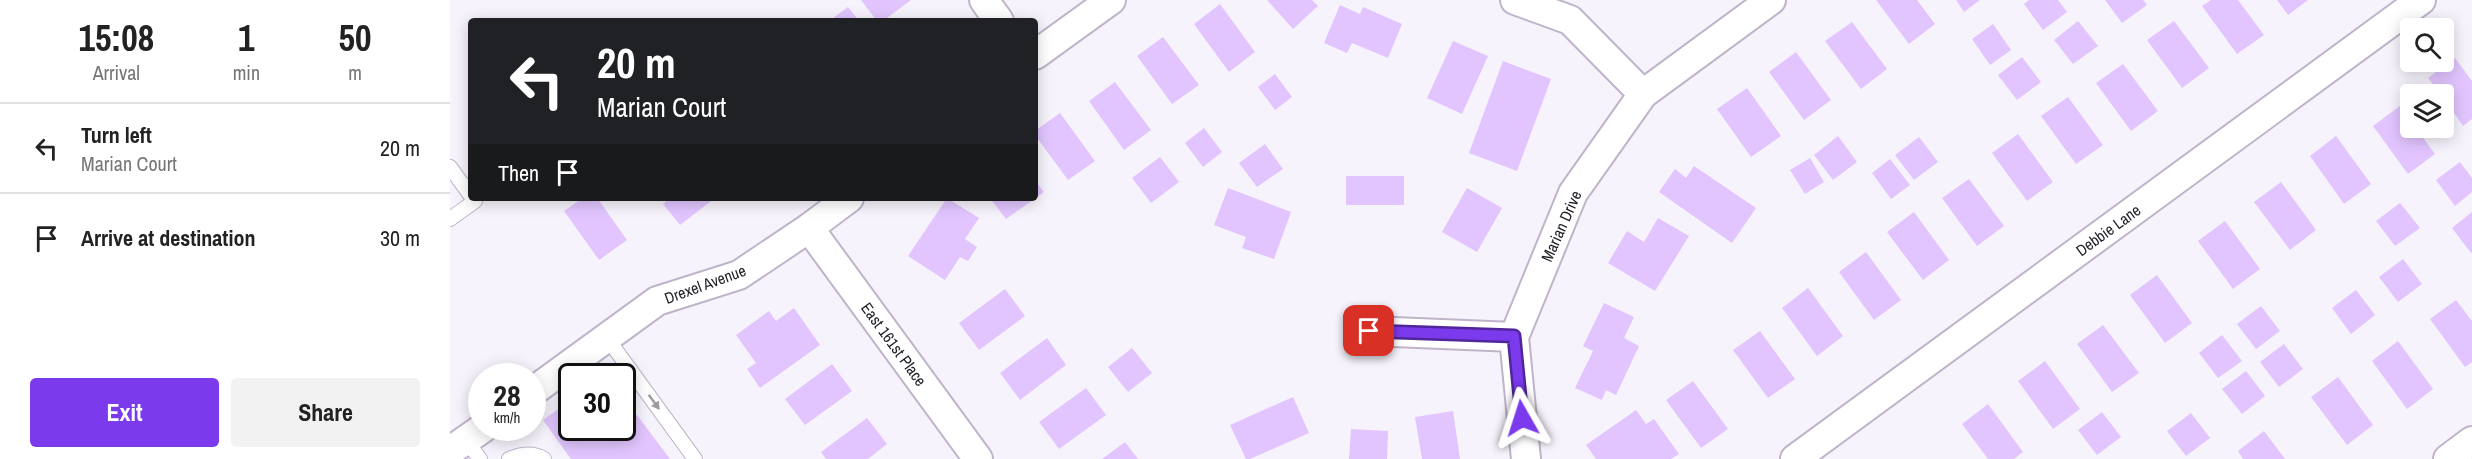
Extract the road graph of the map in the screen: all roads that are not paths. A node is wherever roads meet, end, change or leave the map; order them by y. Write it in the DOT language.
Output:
graph roads {
  1 [pos="984,0"];
  2 [pos="1111,0"];
  3 [pos="1515,0"];
  4 [pos="1771,0"];
  5 [pos="2421,0"];
  6 [pos="997,18"];
  7 [pos="1038,54"];
  8 [pos="1643,94"];
  9 [pos="450,167"];
  10 [pos="468,192"];
  11 [pos="475,201"];
  12 [pos="845,201"];
  13 [pos="450,219"];
  14 [pos="809,228"];
  15 [pos="1369,331"];
  16 [pos="1514,336"];
  17 [pos="607,338"];
  18 [pos="546,382"];
  19 [pos="2472,441"];
  20 [pos="509,459"];
  21 [pos="544,459"];
  22 [pos="695,459"];
  23 [pos="978,459"];
  24 [pos="1526,459"];
  25 [pos="1795,459"];
  26 [pos="2448,459"];
  1 -- 6 [label="street"];
  2 -- 7 [label="street"];
  3 -- 8 [label="street"];
  4 -- 8 [label="street, Marian Drive"];
  5 -- 25 [label="street, Debbie Lane"];
  8 -- 16 [label="street, Marian Drive"];
  9 -- 10 [label="lane"];
  11 -- 13 [label="lane"];
  12 -- 14 [label="street, Drexel Avenue"];
  14 -- 17 [label="street, Drexel Avenue"];
  14 -- 23 [label="street, East 161st Place"];
  15 -- 16 [label="street"];
  16 -- 24 [label="street, Marian Drive"];
  17 -- 18 [label="street, Drexel Avenue"];
  17 -- 22 [label="lane, one-way"];
  19 -- 26 [label="street"];
  20 -- 21 [label="lane"];
}
